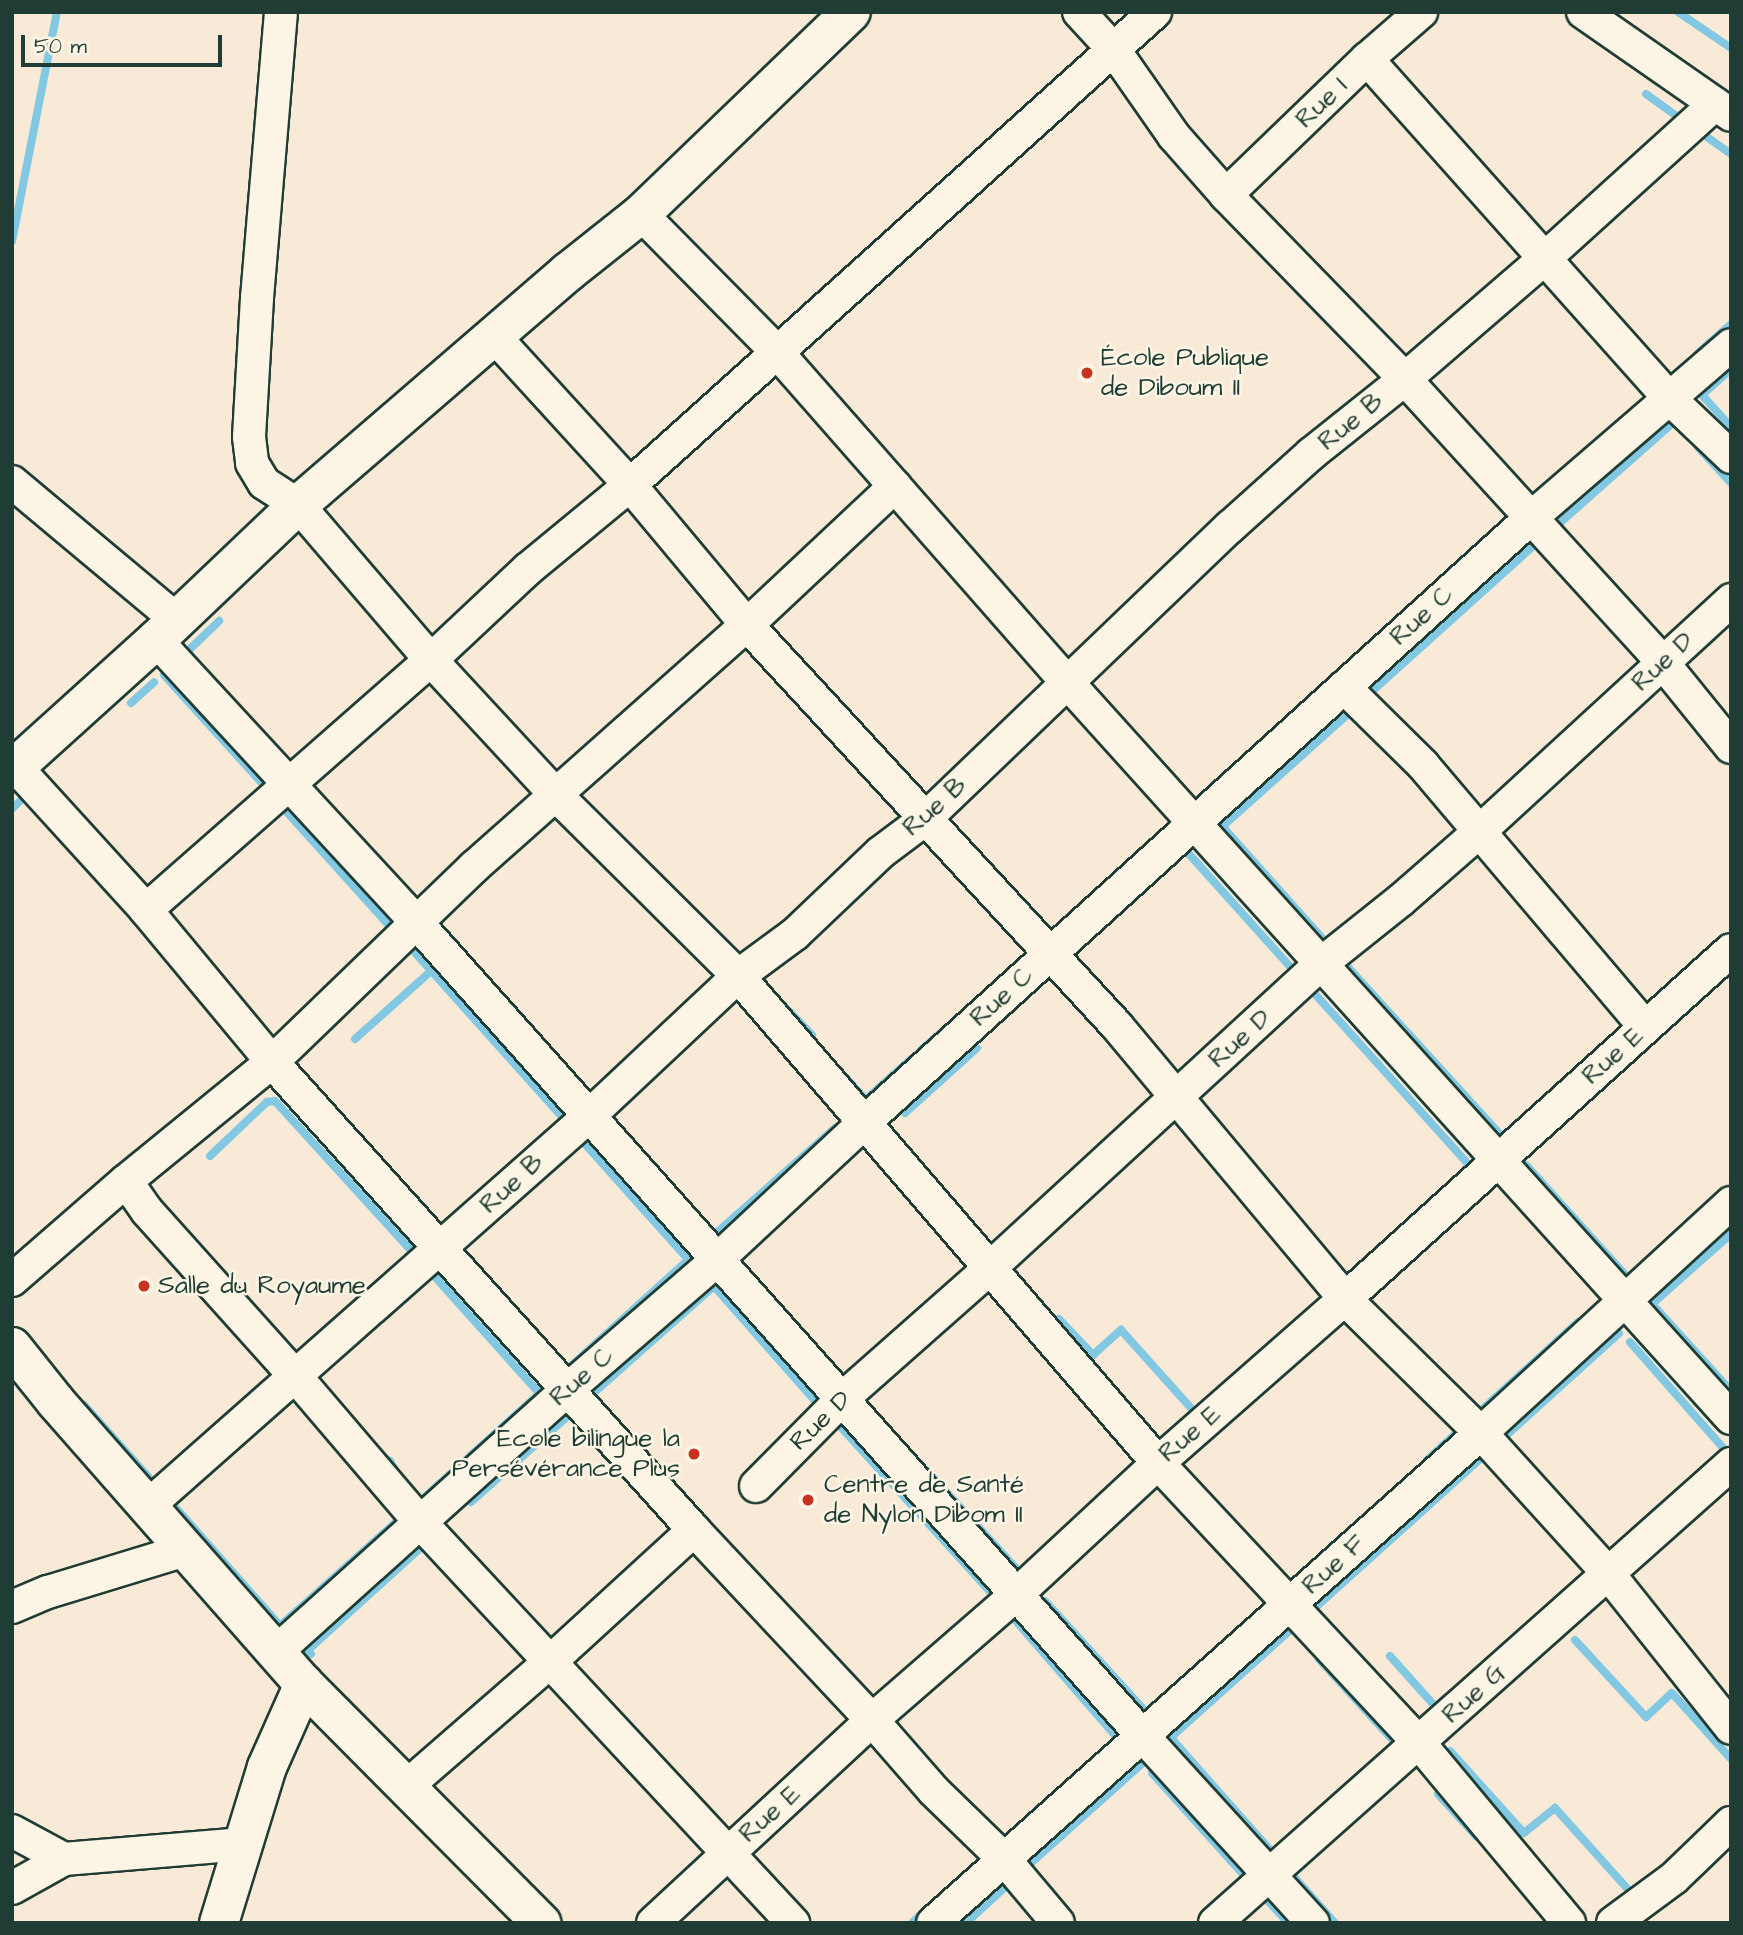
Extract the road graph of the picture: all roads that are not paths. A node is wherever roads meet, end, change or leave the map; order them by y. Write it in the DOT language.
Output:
graph roads {
  1 [pos="282,12"];
  2 [pos="851,12"];
  3 [pos="1079,12"];
  4 [pos="1155,12"];
  5 [pos="1421,12"];
  6 [pos="1583,12"];
  7 [pos="1114,50"];
  8 [pos="1367,59"];
  9 [pos="1723,109"];
  10 [pos="1226,195"];
  11 [pos="641,214"];
  12 [pos="1544,260"];
  13 [pos="494,336"];
  14 [pos="1731,345"];
  15 [pos="776,351"];
  16 [pos="1405,379"];
  17 [pos="1668,397"];
  18 [pos="1731,457"];
  19 [pos="12,482"];
  20 [pos="630,485"];
  21 [pos="895,486"];
  22 [pos="298,505"];
  23 [pos="1532,517"];
  24 [pos="1731,600"];
  25 [pos="747,625"];
  26 [pos="167,630"];
  27 [pos="431,660"];
  28 [pos="1663,663"];
  29 [pos="1068,683"];
  30 [pos="1344,687"];
  31 [pos="1731,747"];
  32 [pos="14,768"];
  33 [pos="290,783"];
  34 [pos="555,794"];
  35 [pos="924,820"];
  36 [pos="1195,824"];
  37 [pos="1479,832"];
  38 [pos="146,910"];
  39 [pos="416,922"];
  40 [pos="1731,950"];
  41 [pos="1050,954"];
  42 [pos="1322,963"];
  43 [pos="738,976"];
  44 [pos="1645,1027"];
  45 [pos="272,1062"];
  46 [pos="1175,1098"];
  47 [pos="589,1116"];
  48 [pos="866,1121"];
  49 [pos="1499,1158"];
  50 [pos="126,1181"];
  51 [pos="1731,1203"];
  52 [pos="440,1248"];
  53 [pos="719,1258"];
  54 [pos="990,1268"];
  55 [pos="12,1280"];
  56 [pos="1345,1298"];
  57 [pos="1624,1298"];
  58 [pos="12,1348"];
  59 [pos="297,1378"];
  60 [pos="568,1389"];
  61 [pos="842,1399"];
  62 [pos="1731,1418"];
  63 [pos="1480,1433"];
  64 [pos="1158,1463"];
  65 [pos="1731,1464"];
  66 [pos="756,1486"];
  67 [pos="149,1505"];
  68 [pos="420,1522"];
  69 [pos="694,1530"];
  70 [pos="185,1550"];
  71 [pos="1607,1572"];
  72 [pos="1017,1594"];
  73 [pos="1290,1604"];
  74 [pos="12,1607"];
  75 [pos="276,1652"];
  76 [pos="551,1661"];
  77 [pos="304,1684"];
  78 [pos="872,1720"];
  79 [pos="1731,1728"];
  80 [pos="1142,1735"];
  81 [pos="1420,1744"];
  82 [pos="407,1786"];
  83 [pos="1731,1823"];
  84 [pos="12,1830"];
  85 [pos="243,1844"];
  86 [pos="729,1852"];
  87 [pos="64,1859"];
  88 [pos="1005,1860"];
  89 [pos="1269,1875"];
  90 [pos="12,1888"];
  91 [pos="219,1923"];
  92 [pos="541,1923"];
  93 [pos="653,1923"];
  94 [pos="793,1923"];
  95 [pos="933,1923"];
  96 [pos="1058,1923"];
  97 [pos="1215,1923"];
  98 [pos="1313,1923"];
  99 [pos="1569,1923"];
  100 [pos="1613,1923"];
  1 -- 22 [label="street"];
  2 -- 11 [label="main road"];
  3 -- 7 [label="street"];
  4 -- 7 [label="street"];
  5 -- 8 [label="street, Rue I"];
  6 -- 9 [label="street"];
  7 -- 10 [label="street"];
  7 -- 15 [label="street"];
  8 -- 10 [label="street, Rue I"];
  8 -- 12 [label="street"];
  9 -- 12 [label="street, Rue B"];
  10 -- 16 [label="street"];
  11 -- 13 [label="main road"];
  11 -- 15 [label="street"];
  12 -- 16 [label="street, Rue B"];
  12 -- 17 [label="street"];
  13 -- 20 [label="street"];
  13 -- 22 [label="main road"];
  14 -- 17 [label="street, Rue C"];
  15 -- 20 [label="street"];
  15 -- 21 [label="street"];
  16 -- 23 [label="street"];
  16 -- 29 [label="street, Rue B"];
  17 -- 18 [label="street"];
  17 -- 23 [label="street, Rue C"];
  19 -- 26 [label="street"];
  20 -- 25 [label="street"];
  20 -- 27 [label="street"];
  21 -- 25 [label="street"];
  21 -- 29 [label="street"];
  22 -- 26 [label="main road"];
  22 -- 27 [label="street"];
  23 -- 28 [label="street"];
  23 -- 30 [label="street, Rue C"];
  24 -- 28 [label="street, Rue D"];
  25 -- 34 [label="street"];
  25 -- 35 [label="street"];
  26 -- 32 [label="main road"];
  26 -- 33 [label="street"];
  27 -- 33 [label="street"];
  27 -- 34 [label="street"];
  28 -- 31 [label="street"];
  28 -- 37 [label="street, Rue D"];
  29 -- 35 [label="street, Rue B"];
  29 -- 36 [label="street"];
  30 -- 36 [label="street, Rue C"];
  30 -- 37 [label="street"];
  32 -- 38 [label="street"];
  33 -- 38 [label="street"];
  33 -- 39 [label="street"];
  34 -- 39 [label="street"];
  34 -- 43 [label="street"];
  35 -- 41 [label="street"];
  35 -- 43 [label="street, Rue B"];
  36 -- 41 [label="street, Rue C"];
  36 -- 42 [label="street"];
  37 -- 42 [label="street, Rue D"];
  37 -- 44 [label="street"];
  38 -- 45 [label="street"];
  39 -- 45 [label="street"];
  39 -- 47 [label="street"];
  40 -- 44 [label="street, Rue E"];
  41 -- 46 [label="street"];
  41 -- 48 [label="street, Rue C"];
  42 -- 46 [label="street, Rue D"];
  42 -- 49 [label="street"];
  43 -- 47 [label="street, Rue B"];
  43 -- 48 [label="street"];
  44 -- 49 [label="street, Rue E"];
  45 -- 50 [label="street"];
  45 -- 52 [label="street"];
  46 -- 54 [label="street, Rue D"];
  46 -- 56 [label="street"];
  47 -- 52 [label="street, Rue B"];
  47 -- 53 [label="street"];
  48 -- 53 [label="street, Rue C"];
  48 -- 54 [label="street"];
  49 -- 56 [label="street, Rue E"];
  49 -- 57 [label="street"];
  50 -- 55 [label="street"];
  50 -- 59 [label="street"];
  51 -- 57 [label="street, Rue F"];
  52 -- 59 [label="street, Rue B"];
  52 -- 60 [label="street"];
  53 -- 60 [label="street, Rue C"];
  53 -- 61 [label="street"];
  54 -- 61 [label="street, Rue D"];
  54 -- 64 [label="street"];
  56 -- 63 [label="street"];
  56 -- 64 [label="street, Rue E"];
  57 -- 62 [label="street"];
  57 -- 63 [label="street, Rue F"];
  58 -- 67 [label="main road"];
  59 -- 67 [label="street, Rue B"];
  59 -- 68 [label="street"];
  60 -- 68 [label="street, Rue C"];
  60 -- 69 [label="street"];
  61 -- 66 [label="street, Rue D"];
  61 -- 72 [label="street"];
  63 -- 71 [label="street"];
  63 -- 73 [label="street, Rue F"];
  64 -- 72 [label="street, Rue E"];
  64 -- 73 [label="street"];
  65 -- 71 [label="street, Rue G"];
  67 -- 70 [label="main road"];
  68 -- 75 [label="street, Rue C"];
  68 -- 76 [label="street"];
  69 -- 76 [label="street"];
  69 -- 78 [label="street"];
  70 -- 74 [label="street"];
  70 -- 75 [label="main road"];
  71 -- 79 [label="street"];
  71 -- 81 [label="street, Rue G"];
  72 -- 78 [label="street, Rue E"];
  72 -- 80 [label="street"];
  73 -- 80 [label="street, Rue F"];
  73 -- 81 [label="street"];
  75 -- 77 [label="main road"];
  76 -- 82 [label="street"];
  76 -- 86 [label="street"];
  77 -- 82 [label="main road"];
  77 -- 85 [label="main road"];
  78 -- 86 [label="street, Rue E"];
  78 -- 88 [label="street"];
  80 -- 88 [label="street, Rue F"];
  80 -- 89 [label="street"];
  81 -- 89 [label="street, Rue G"];
  81 -- 99 [label="street"];
  82 -- 92 [label="main road"];
  83 -- 100 [label="street"];
  84 -- 87 [label="street"];
  85 -- 87 [label="street"];
  85 -- 91 [label="main road"];
  86 -- 93 [label="street, Rue E"];
  86 -- 94 [label="street"];
  87 -- 90 [label="street"];
  88 -- 95 [label="street, Rue F"];
  88 -- 96 [label="street"];
  89 -- 97 [label="street, Rue G"];
  89 -- 98 [label="street"];
}
